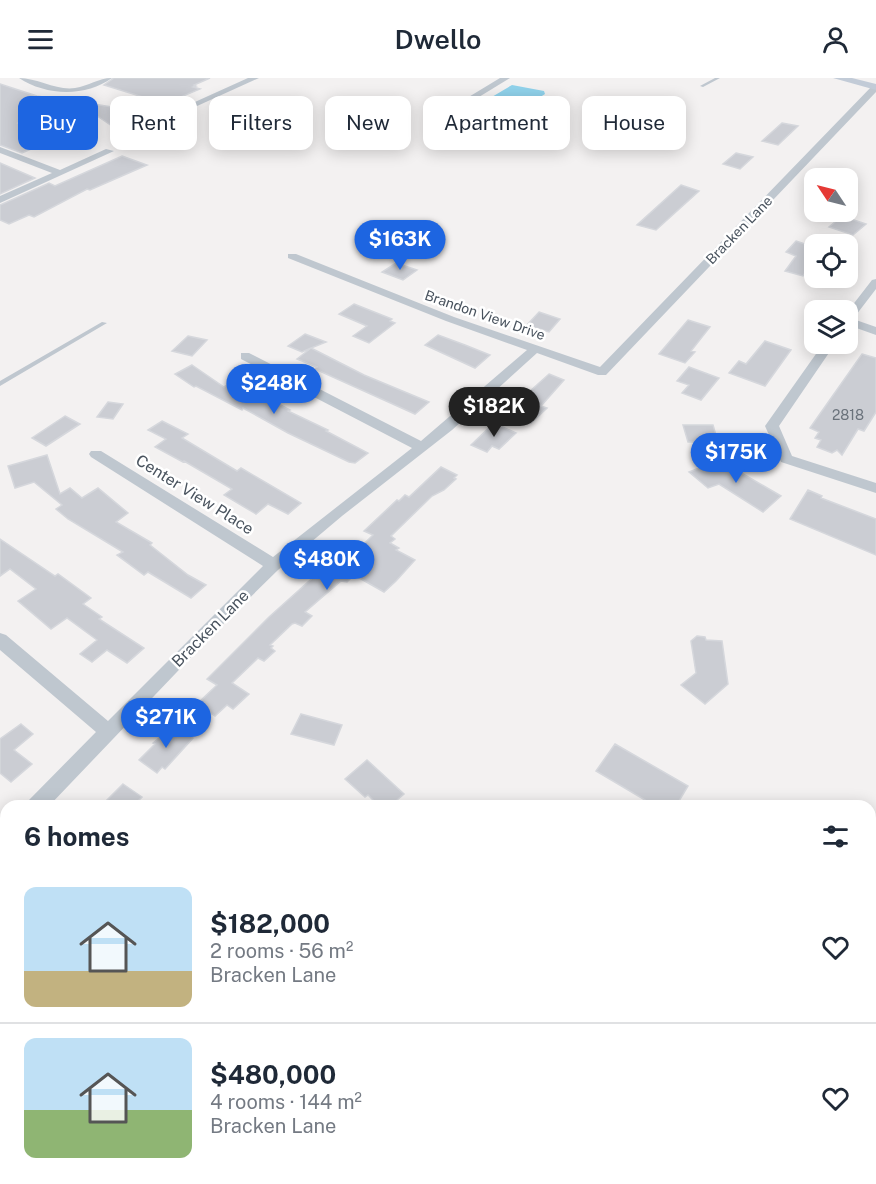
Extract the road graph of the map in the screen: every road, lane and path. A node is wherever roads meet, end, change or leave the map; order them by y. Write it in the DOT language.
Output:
graph roads {
  1 [pos="23,78"];
  2 [pos="108,78"];
  3 [pos="228,78"];
  4 [pos="255,78"];
  5 [pos="486,78"];
  6 [pos="718,78"];
  7 [pos="838,78"];
  8 [pos="503,80"];
  9 [pos="245,83"];
  10 [pos="702,86"];
  11 [pos="876,87"];
  12 [pos="475,96"];
  13 [pos="197,104"];
  14 [pos="0,150"];
  15 [pos="109,151"];
  16 [pos="60,173"];
  17 [pos="0,200"];
  18 [pos="292,256"];
  19 [pos="876,282"];
  20 [pos="858,306"];
  21 [pos="104,323"];
  22 [pos="858,323"];
  23 [pos="876,331"];
  24 [pos="535,349"];
  25 [pos="822,354"];
  26 [pos="245,356"];
  27 [pos="602,372"];
  28 [pos="0,384"];
  29 [pos="421,447"];
  30 [pos="96,454"];
  31 [pos="876,488"];
  32 [pos="274,565"];
  33 [pos="0,640"];
  34 [pos="111,731"];
  35 [pos="42,800"];
  1 -- 2 [label="street"];
  3 -- 9 [label="street"];
  4 -- 9 [label="street"];
  5 -- 8 [label="street"];
  6 -- 10 [label="lane"];
  7 -- 11 [label="street"];
  8 -- 12 [label="street"];
  9 -- 13 [label="street"];
  11 -- 27 [label="street, Bracken Lane"];
  14 -- 16 [label="street"];
  15 -- 16 [label="street"];
  16 -- 17 [label="street"];
  18 -- 24 [label="street, Brandon View Drive"];
  19 -- 20 [label="street"];
  21 -- 28 [label="lane"];
  22 -- 23 [label="street"];
  24 -- 27 [label="street, Brandon View Drive"];
  24 -- 29 [label="street, Bracken Lane"];
  25 -- 31 [label="street"];
  26 -- 29 [label="street"];
  29 -- 32 [label="street, Bracken Lane"];
  30 -- 32 [label="street, Center View Place"];
  32 -- 34 [label="street, Bracken Lane"];
  33 -- 34 [label="street"];
  34 -- 35 [label="street, Bracken Lane"];
}
